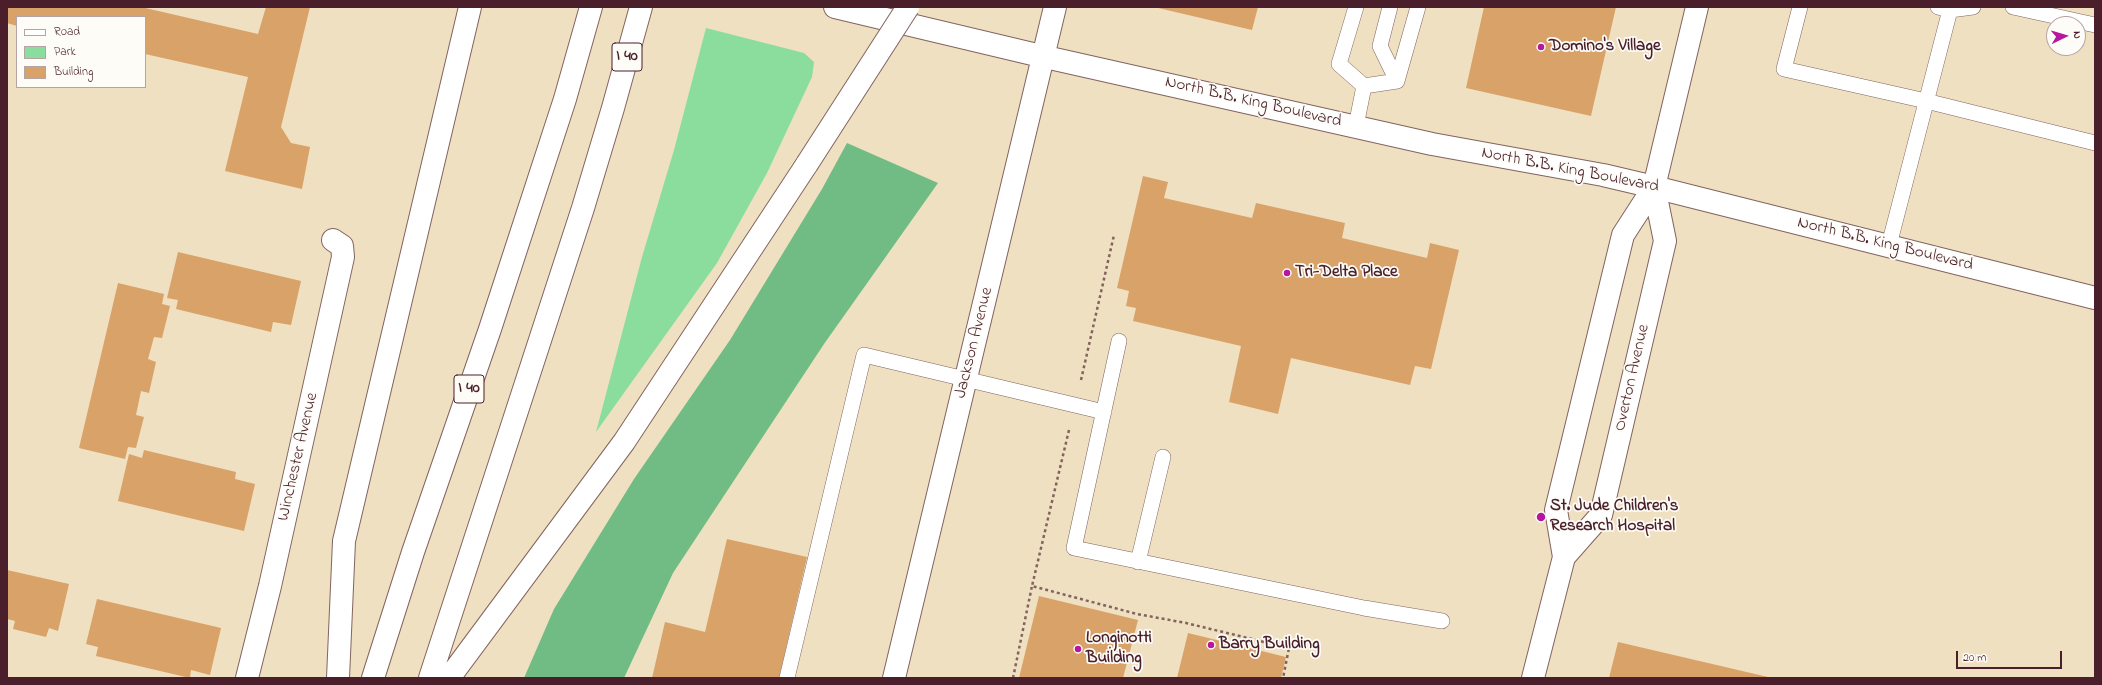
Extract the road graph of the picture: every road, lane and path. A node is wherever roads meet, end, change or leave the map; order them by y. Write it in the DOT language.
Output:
graph roads {
  1 [pos="470,7"];
  2 [pos="591,7"];
  3 [pos="641,7"];
  4 [pos="836,7"];
  5 [pos="908,7"];
  6 [pos="1055,7"];
  7 [pos="1356,7"];
  8 [pos="1390,7"];
  9 [pos="1418,7"];
  10 [pos="1697,7"];
  11 [pos="1800,7"];
  12 [pos="1973,7"];
  13 [pos="2013,7"];
  14 [pos="1944,9"];
  15 [pos="2074,14"];
  16 [pos="2095,25"];
  17 [pos="1041,56"];
  18 [pos="1397,81"];
  19 [pos="1364,86"];
  20 [pos="1926,101"];
  21 [pos="1356,126"];
  22 [pos="2095,143"];
  23 [pos="1654,187"];
  24 [pos="1114,235"];
  25 [pos="333,240"];
  26 [pos="1889,245"];
  27 [pos="2095,298"];
  28 [pos="1119,341"];
  29 [pos="966,380"];
  30 [pos="1075,405"];
  31 [pos="1104,412"];
  32 [pos="1163,457"];
  33 [pos="1564,557"];
  34 [pos="1138,562"];
  35 [pos="1032,586"];
  36 [pos="1442,621"];
  37 [pos="247,678"];
  38 [pos="338,678"];
  39 [pos="373,678"];
  40 [pos="430,678"];
  41 [pos="449,678"];
  42 [pos="787,678"];
  43 [pos="894,678"];
  44 [pos="1013,678"];
  45 [pos="1283,678"];
  46 [pos="1534,678"];
  1 -- 38 [label="main road"];
  2 -- 39 [label="main road, I 40"];
  3 -- 40 [label="main road, I 40"];
  4 -- 17 [label="main road, North B.B. King Boulevard"];
  5 -- 41 [label="main road, bridge"];
  6 -- 17 [label="main road, Jackson Avenue"];
  7 -- 19 [label="lane"];
  8 -- 18 [label="lane"];
  9 -- 18 [label="lane"];
  10 -- 23 [label="main road, Overton Avenue"];
  11 -- 20 [label="lane"];
  12 -- 14 [label="lane"];
  13 -- 15 [label="lane"];
  14 -- 20 [label="lane"];
  15 -- 16 [label="lane"];
  17 -- 21 [label="main road, North B.B. King Boulevard"];
  17 -- 29 [label="main road, Jackson Avenue"];
  18 -- 19 [label="lane"];
  19 -- 21 [label="lane"];
  20 -- 22 [label="lane"];
  20 -- 26 [label="lane"];
  21 -- 23 [label="main road, North B.B. King Boulevard"];
  23 -- 26 [label="main road, North B.B. King Boulevard"];
  23 -- 33 [label="main road, Overton Avenue"];
  23 -- 33 [label="main road, Overton Avenue"];
  24 -- 30 [label="path"];
  25 -- 37 [label="main road, Winchester Avenue"];
  26 -- 27 [label="main road, North B.B. King Boulevard"];
  28 -- 31 [label="lane"];
  29 -- 30 [label="lane"];
  29 -- 42 [label="lane"];
  29 -- 43 [label="main road, Jackson Avenue"];
  30 -- 31 [label="lane"];
  30 -- 35 [label="path"];
  31 -- 34 [label="lane"];
  32 -- 34 [label="lane"];
  33 -- 46 [label="main road, Overton Avenue"];
  34 -- 36 [label="lane"];
  35 -- 44 [label="path"];
  35 -- 45 [label="path"];
}
